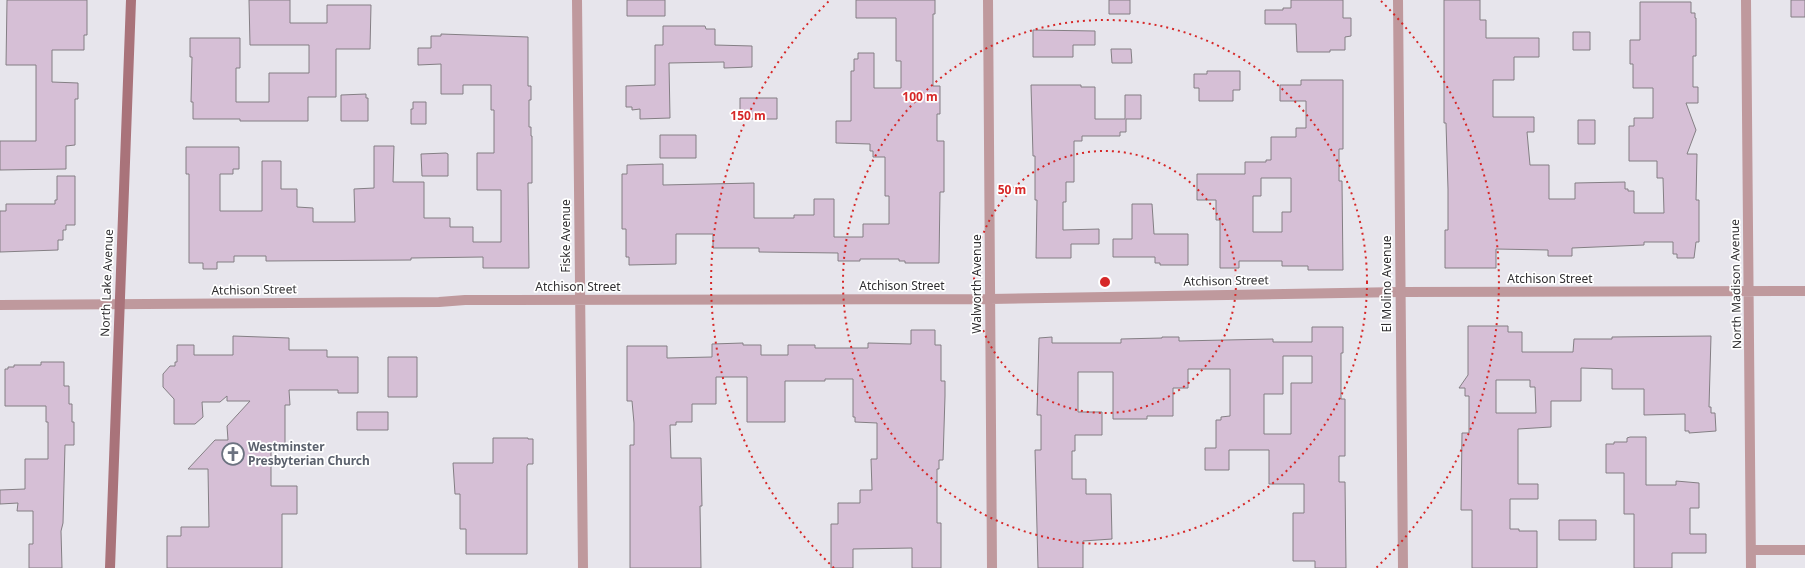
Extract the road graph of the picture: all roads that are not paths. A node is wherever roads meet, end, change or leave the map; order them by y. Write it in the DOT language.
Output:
graph roads {
  1 [pos="131,0"];
  2 [pos="577,0"];
  3 [pos="988,0"];
  4 [pos="1398,0"];
  5 [pos="1746,0"];
  6 [pos="1805,291"];
  7 [pos="1400,292"];
  8 [pos="1749,292"];
  9 [pos="990,299"];
  10 [pos="580,300"];
  11 [pos="0,305"];
  12 [pos="120,305"];
  13 [pos="1751,550"];
  14 [pos="1805,550"];
  15 [pos="110,568"];
  16 [pos="583,568"];
  17 [pos="992,568"];
  18 [pos="1403,568"];
  19 [pos="1751,568"];
  1 -- 12 [label="main road, North Lake Avenue"];
  2 -- 10 [label="street, Fiske Avenue"];
  3 -- 9 [label="street, Walworth Avenue"];
  4 -- 7 [label="street, El Molino Avenue"];
  5 -- 8 [label="street, North Madison Avenue"];
  6 -- 8 [label="street, Atchison Street"];
  7 -- 8 [label="street, Atchison Street"];
  7 -- 9 [label="street, Atchison Street"];
  7 -- 18 [label="street, El Molino Avenue"];
  8 -- 13 [label="street, North Madison Avenue"];
  9 -- 10 [label="street, Atchison Street"];
  9 -- 17 [label="street, Walworth Avenue"];
  10 -- 12 [label="street, Atchison Street"];
  10 -- 16 [label="street, Fiske Avenue"];
  11 -- 12 [label="street, Atchison Street"];
  12 -- 15 [label="main road, North Lake Avenue"];
  13 -- 14 [label="street"];
  13 -- 19 [label="street, North Madison Avenue"];
}
